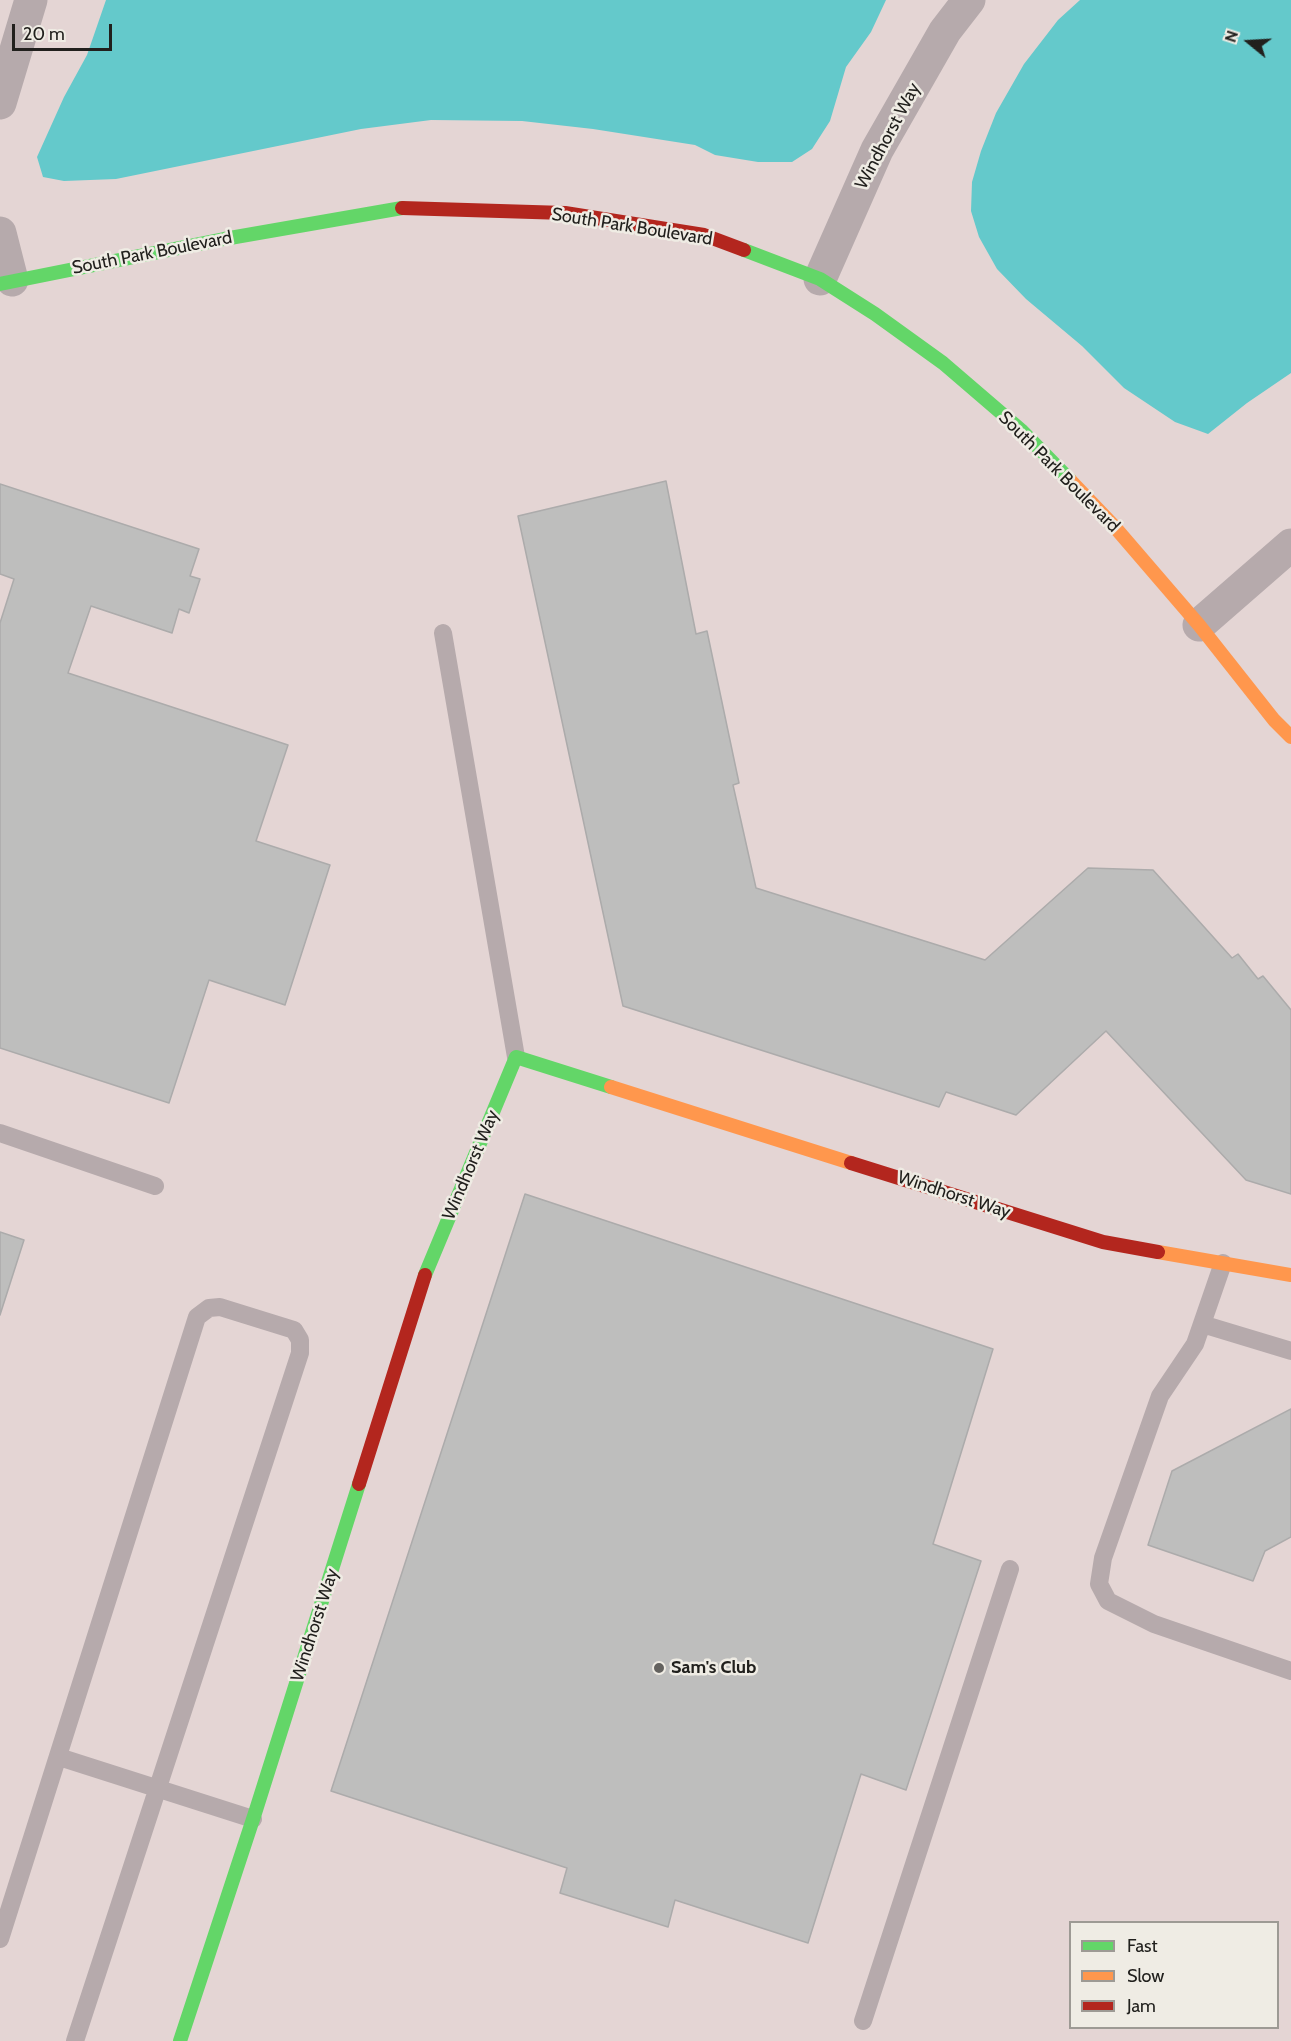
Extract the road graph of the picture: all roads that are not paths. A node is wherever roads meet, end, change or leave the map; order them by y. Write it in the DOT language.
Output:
graph roads {
  1 [pos="31,0"];
  2 [pos="969,0"];
  3 [pos="0,103"];
  4 [pos="0,233"];
  5 [pos="820,279"];
  6 [pos="6,282"];
  7 [pos="1291,545"];
  8 [pos="1199,625"];
  9 [pos="443,633"];
  10 [pos="1291,737"];
  11 [pos="516,1057"];
  12 [pos="0,1133"];
  13 [pos="155,1186"];
  14 [pos="1223,1263"];
  15 [pos="1291,1275"];
  16 [pos="1202,1324"];
  17 [pos="1291,1351"];
  18 [pos="1010,1569"];
  19 [pos="1291,1671"];
  20 [pos="58,1757"];
  21 [pos="157,1788"];
  22 [pos="253,1819"];
  23 [pos="0,1939"];
  24 [pos="863,2021"];
  25 [pos="75,2041"];
  26 [pos="180,2041"];
  1 -- 3 [label="street"];
  2 -- 5 [label="street, Windhorst Way"];
  4 -- 6 [label="street"];
  5 -- 6 [label="street, South Park Boulevard"];
  5 -- 8 [label="street, South Park Boulevard"];
  7 -- 8 [label="street"];
  8 -- 10 [label="street, South Park Boulevard"];
  9 -- 11 [label="lane"];
  11 -- 14 [label="street, Windhorst Way"];
  11 -- 22 [label="street, Windhorst Way"];
  12 -- 13 [label="lane"];
  14 -- 15 [label="street, Windhorst Way"];
  14 -- 16 [label="lane"];
  16 -- 17 [label="lane"];
  16 -- 19 [label="lane"];
  18 -- 24 [label="lane"];
  20 -- 21 [label="lane"];
  20 -- 21 [label="lane"];
  20 -- 23 [label="lane"];
  21 -- 22 [label="lane"];
  21 -- 25 [label="lane"];
  22 -- 26 [label="street, Windhorst Way"];
}
